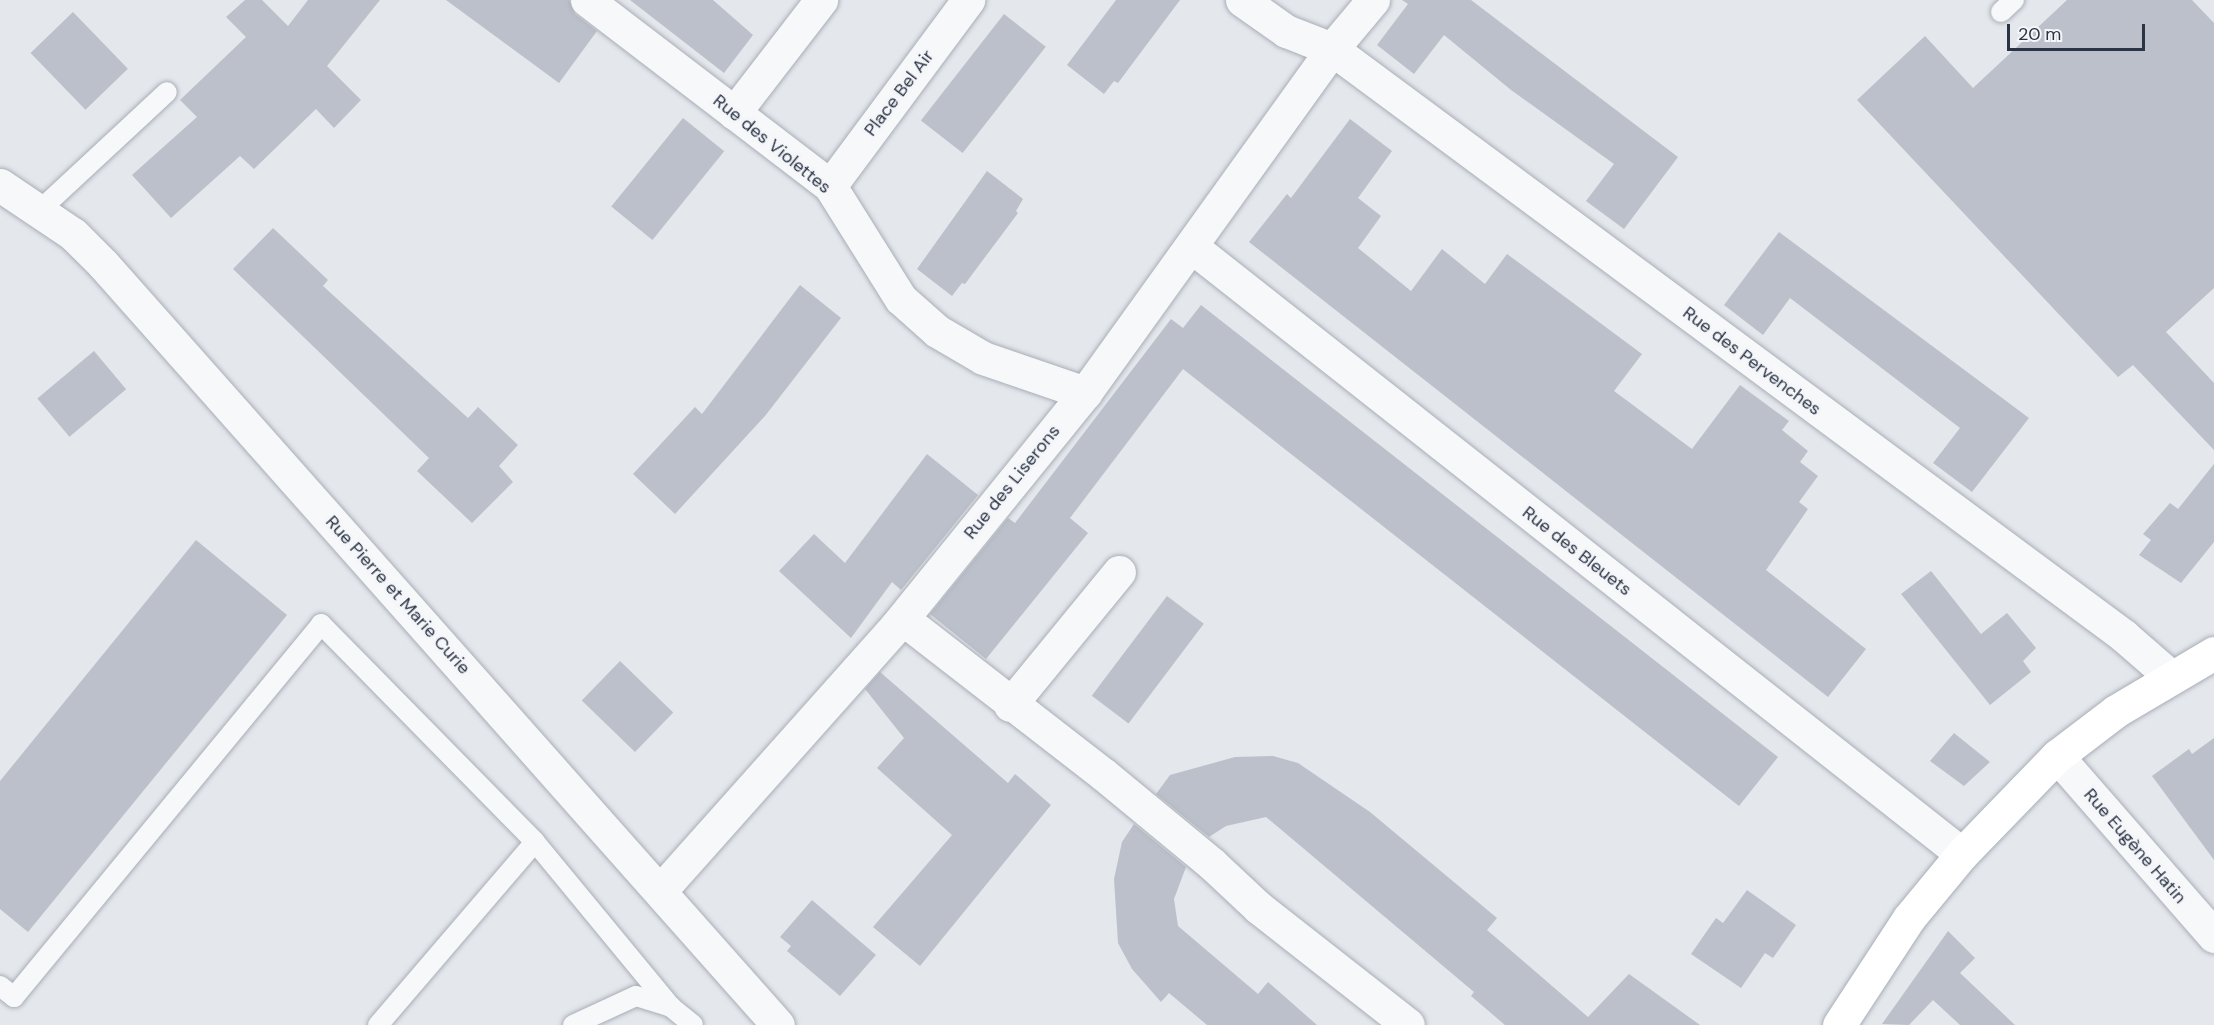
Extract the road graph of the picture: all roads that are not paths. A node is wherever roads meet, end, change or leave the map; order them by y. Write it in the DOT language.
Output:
graph roads {
  1 [pos="587,0"];
  2 [pos="822,0"];
  3 [pos="969,0"];
  4 [pos="1242,0"];
  5 [pos="1373,0"];
  6 [pos="1332,49"];
  7 [pos="167,92"];
  8 [pos="734,113"];
  9 [pos="0,185"];
  10 [pos="830,186"];
  11 [pos="40,210"];
  12 [pos="1192,247"];
  13 [pos="1084,393"];
  14 [pos="1119,572"];
  15 [pos="903,619"];
  16 [pos="2214,653"];
  17 [pos="2170,676"];
  18 [pos="1010,705"];
  19 [pos="2057,756"];
  20 [pos="535,842"];
  21 [pos="1962,854"];
  22 [pos="661,890"];
  23 [pos="2214,936"];
  24 [pos="0,986"];
  25 [pos="671,1007"];
  26 [pos="378,1025"];
  27 [pos="573,1025"];
  28 [pos="693,1025"];
  29 [pos="778,1025"];
  30 [pos="1408,1025"];
  31 [pos="1839,1025"];
  1 -- 8 [label="street, Rue des Violettes"];
  2 -- 8 [label="street"];
  3 -- 10 [label="street, Place Bel Air"];
  4 -- 6 [label="street, Rue des Pervenches"];
  5 -- 6 [label="street, Rue des Liserons"];
  6 -- 12 [label="street, Rue des Liserons"];
  6 -- 17 [label="street, Rue des Pervenches"];
  7 -- 11 [label="lane"];
  8 -- 10 [label="street, Rue des Violettes"];
  9 -- 11 [label="street, Rue Pierre et Marie Curie"];
  10 -- 13 [label="street, Rue des Violettes"];
  11 -- 22 [label="street, Rue Pierre et Marie Curie"];
  12 -- 13 [label="street, Rue des Liserons"];
  12 -- 21 [label="street, Rue des Bleuets"];
  13 -- 15 [label="street, Rue des Liserons"];
  14 -- 18 [label="street"];
  15 -- 18 [label="street"];
  15 -- 22 [label="street, Rue des Liserons"];
  16 -- 17 [label="main road"];
  17 -- 19 [label="main road"];
  18 -- 30 [label="street"];
  19 -- 21 [label="main road"];
  19 -- 23 [label="street, Rue Eugène Hatin"];
  20 -- 24 [label="lane"];
  20 -- 25 [label="lane"];
  20 -- 26 [label="lane"];
  21 -- 31 [label="main road"];
  22 -- 29 [label="street, Rue Pierre et Marie Curie"];
  25 -- 27 [label="lane"];
  25 -- 28 [label="lane"];
}
